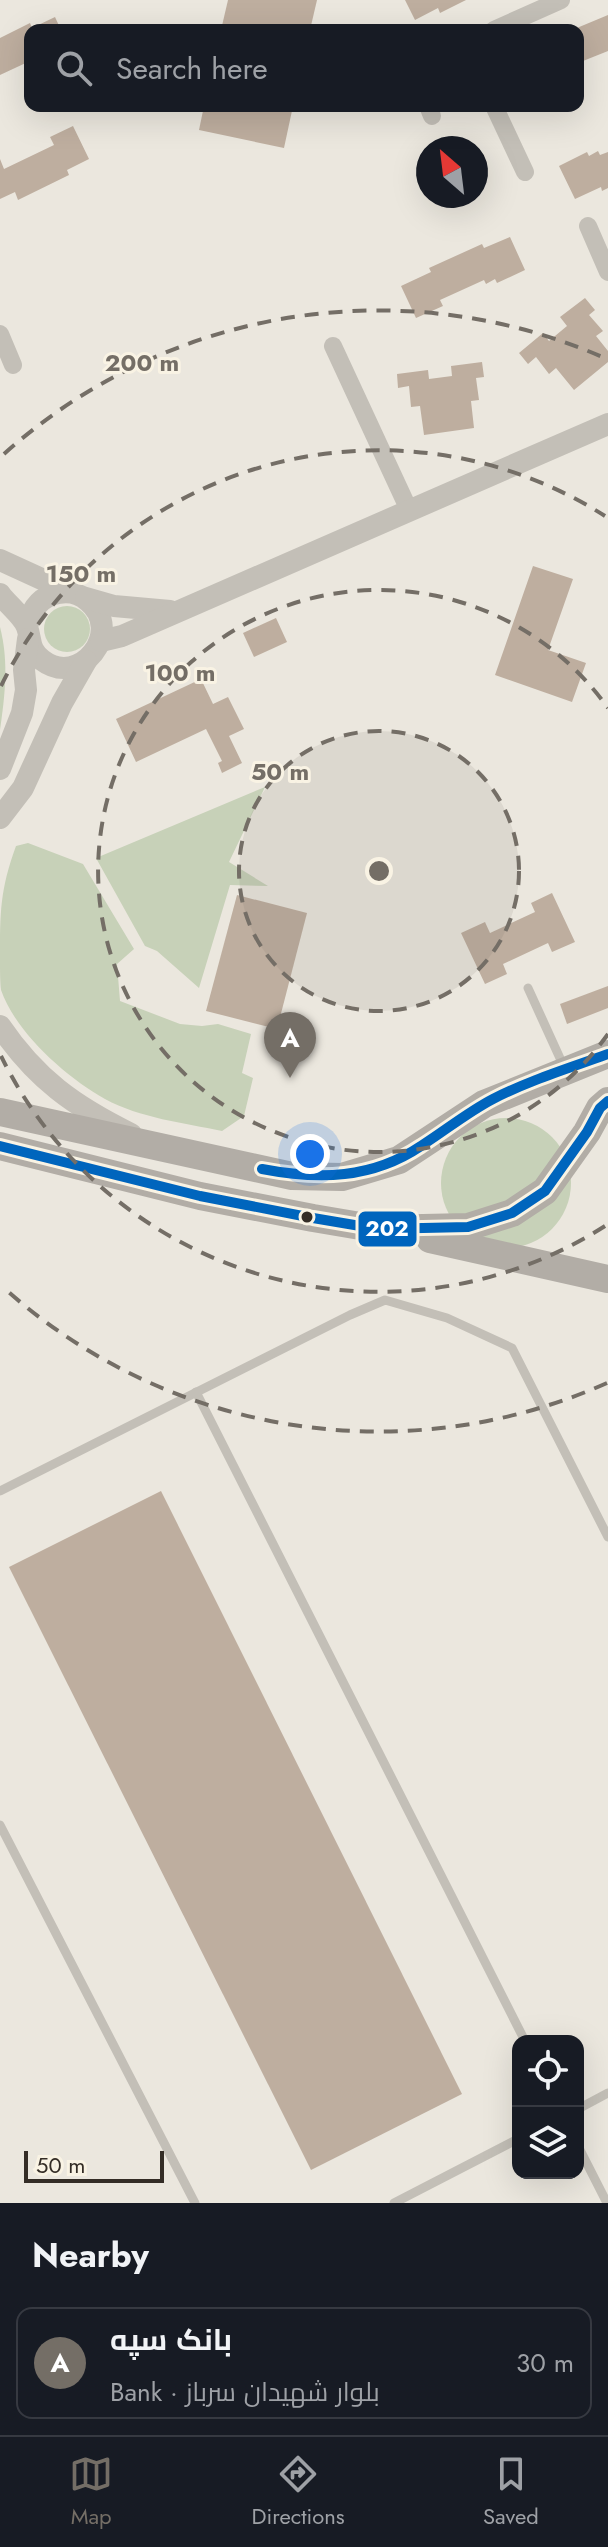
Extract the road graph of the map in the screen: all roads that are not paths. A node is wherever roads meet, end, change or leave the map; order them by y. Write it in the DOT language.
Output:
graph roads {
  1 [pos="559,0"];
  2 [pos="507,24"];
  3 [pos="497,112"];
  4 [pos="525,172"];
  5 [pos="588,226"];
  6 [pos="608,272"];
  7 [pos="0,334"];
  8 [pos="333,346"];
  9 [pos="13,365"];
  10 [pos="608,424"];
  11 [pos="409,510"];
  12 [pos="0,560"];
  13 [pos="0,594"];
  14 [pos="78,595"];
  15 [pos="175,611"];
  16 [pos="28,633"];
  17 [pos="101,641"];
  18 [pos="86,661"];
  19 [pos="0,769"];
  20 [pos="0,818"];
  21 [pos="528,988"];
  22 [pos="0,1026"];
  23 [pos="608,1054"];
  24 [pos="565,1070"];
  25 [pos="608,1101"];
  26 [pos="0,1112"];
  27 [pos="0,1146"];
  28 [pos="153,1146"];
  29 [pos="378,1229"];
  30 [pos="608,1279"];
  31 [pos="196,1392"];
  32 [pos="0,1491"];
  33 [pos="608,1537"];
  34 [pos="0,1825"];
  35 [pos="522,2035"];
  36 [pos="608,2093"];
  37 [pos="582,2107"];
  38 [pos="512,2142"];
  39 [pos="584,2158"];
  40 [pos="195,2203"];
  41 [pos="394,2203"];
  42 [pos="607,2203"];
  1 -- 2 [label="street"];
  3 -- 4 [label="street"];
  5 -- 6 [label="street"];
  7 -- 9 [label="street"];
  8 -- 11 [label="street"];
  10 -- 11 [label="street"];
  11 -- 15 [label="street"];
  12 -- 14 [label="street"];
  13 -- 16 [label="street"];
  14 -- 15 [label="street"];
  14 -- 16 [label="street"];
  14 -- 17 [label="street"];
  15 -- 17 [label="street"];
  16 -- 18 [label="street"];
  16 -- 19 [label="street"];
  17 -- 18 [label="street"];
  18 -- 20 [label="street"];
  21 -- 24 [label="lane"];
  22 -- 28 [label="street"];
  23 -- 24 [label="main road"];
  24 -- 28 [label="main road"];
  25 -- 29 [label="main road"];
  26 -- 28 [label="main road"];
  27 -- 29 [label="main road"];
  29 -- 30 [label="main road"];
  31 -- 32 [label="lane"];
  31 -- 33 [label="lane"];
  31 -- 35 [label="lane"];
  34 -- 40 [label="lane"];
  36 -- 37 [label="lane"];
  38 -- 41 [label="lane"];
  39 -- 42 [label="lane"];
}
